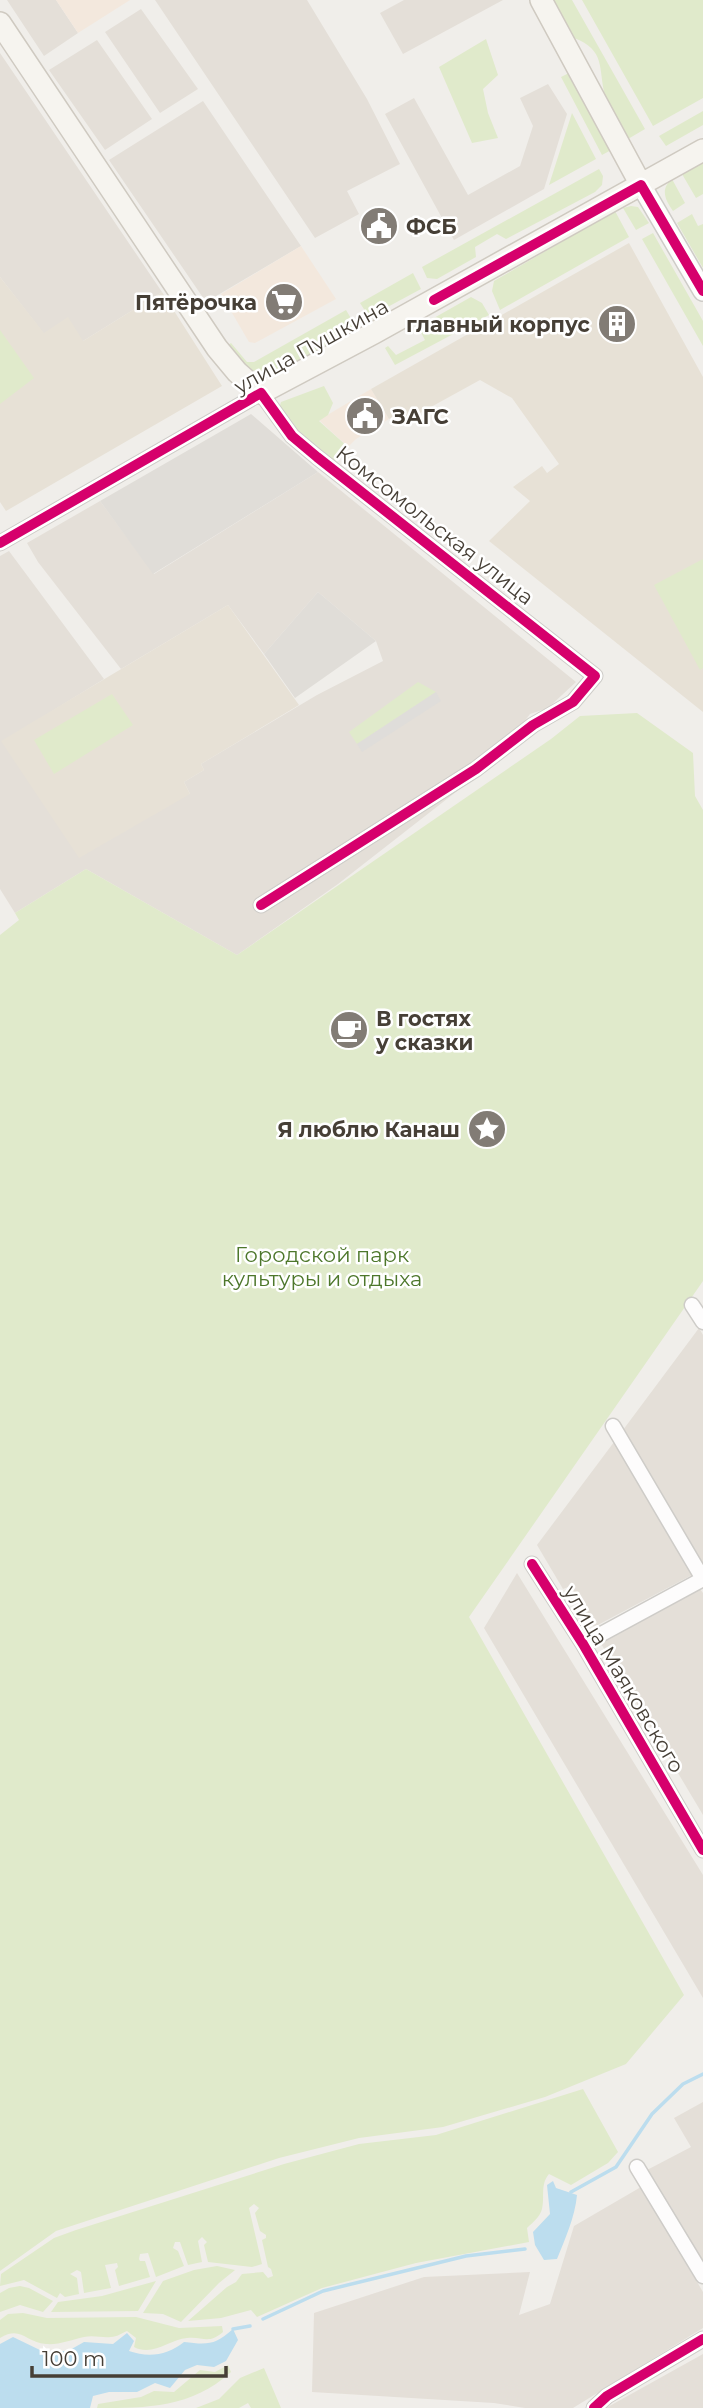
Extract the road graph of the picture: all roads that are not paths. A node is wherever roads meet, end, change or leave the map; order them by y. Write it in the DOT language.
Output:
graph roads {
  1 [pos="541,0"];
  2 [pos="0,23"];
  3 [pos="703,150"];
  4 [pos="641,185"];
  5 [pos="703,291"];
  6 [pos="434,300"];
  7 [pos="261,394"];
  8 [pos="0,524"];
  9 [pos="4,540"];
  10 [pos="261,905"];
  11 [pos="692,1305"];
  12 [pos="703,1322"];
  13 [pos="613,1426"];
  14 [pos="532,1564"];
  15 [pos="703,1579"];
  16 [pos="583,1644"];
  17 [pos="703,1850"];
  18 [pos="637,2167"];
  19 [pos="703,2276"];
  20 [pos="703,2339"];
  21 [pos="594,2408"];
  1 -- 4 [label="main road"];
  2 -- 7 [label="main road, Комсомольская улица"];
  3 -- 4 [label="main road, улица Пушкина"];
  4 -- 5 [label="street"];
  4 -- 6 [label="street, улица Пушкина"];
  6 -- 7 [label="main road, улица Пушкина"];
  7 -- 9 [label="street, улица Пушкина"];
  7 -- 10 [label="street, Комсомольская улица"];
  8 -- 9 [label="street"];
  11 -- 12 [label="street"];
  13 -- 15 [label="street"];
  14 -- 16 [label="street, улица Маяковского"];
  15 -- 16 [label="street"];
  16 -- 17 [label="street, улица Маяковского"];
  18 -- 19 [label="street"];
  20 -- 21 [label="street"];
}
